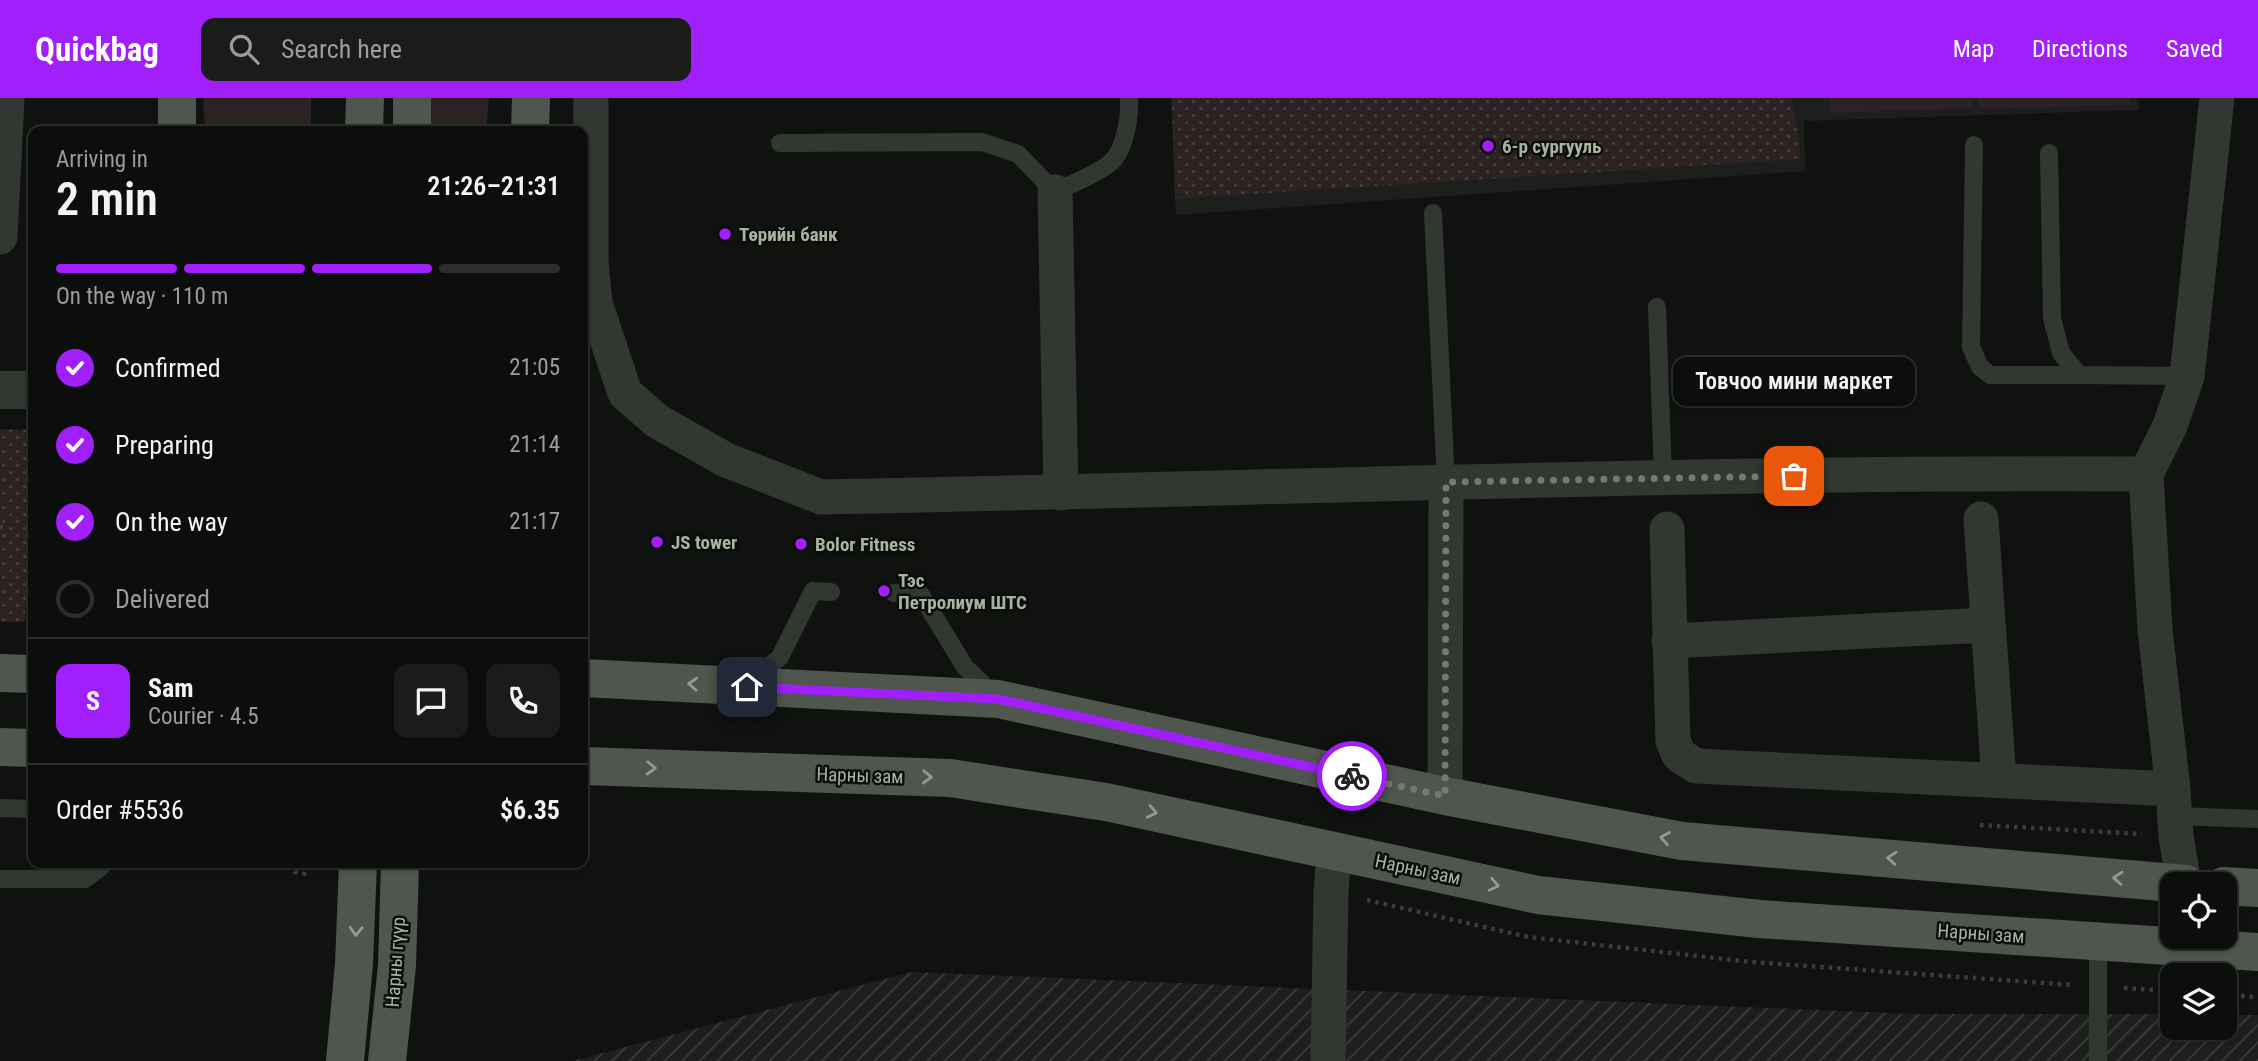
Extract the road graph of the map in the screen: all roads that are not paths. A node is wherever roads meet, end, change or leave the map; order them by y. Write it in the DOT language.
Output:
graph roads {
  1 [pos="7,98"];
  2 [pos="177,98"];
  3 [pos="365,98"];
  4 [pos="412,98"];
  5 [pos="531,98"];
  6 [pos="591,98"];
  7 [pos="1129,98"];
  8 [pos="2217,98"];
  9 [pos="177,126"];
  10 [pos="364,126"];
  11 [pos="412,126"];
  12 [pos="530,126"];
  13 [pos="780,143"];
  14 [pos="1974,145"];
  15 [pos="2049,153"];
  16 [pos="1,186"];
  17 [pos="1055,192"];
  18 [pos="1433,213"];
  19 [pos="0,237"];
  20 [pos="1657,307"];
  21 [pos="2079,375"];
  22 [pos="2187,376"];
  23 [pos="0,390"];
  24 [pos="28,390"];
  25 [pos="2146,474"];
  26 [pos="1663,478"];
  27 [pos="1446,482"];
  28 [pos="1061,493"];
  29 [pos="1980,519"];
  30 [pos="1667,529"];
  31 [pos="831,592"];
  32 [pos="894,593"];
  33 [pos="1988,625"];
  34 [pos="1669,640"];
  35 [pos="0,673"];
  36 [pos="28,674"];
  37 [pos="588,678"];
  38 [pos="747,687"];
  39 [pos="998,699"];
  40 [pos="0,747"];
  41 [pos="28,748"];
  42 [pos="588,766"];
  43 [pos="1999,780"];
  44 [pos="1445,796"];
  45 [pos="2174,803"];
  46 [pos="0,808"];
  47 [pos="28,808"];
  48 [pos="2258,819"];
  49 [pos="1334,851"];
  50 [pos="100,868"];
  51 [pos="359,868"];
  52 [pos="400,868"];
  53 [pos="2183,872"];
  54 [pos="0,879"];
  55 [pos="2160,882"];
  56 [pos="2237,887"];
  57 [pos="2258,888"];
  58 [pos="2237,906"];
  59 [pos="2258,907"];
  60 [pos="2098,941"];
  61 [pos="2160,943"];
  62 [pos="345,1061"];
  63 [pos="387,1061"];
  64 [pos="1328,1061"];
  65 [pos="2098,1061"];
  1 -- 16 [label="street"];
  2 -- 9 [label="main road"];
  3 -- 10 [label="main road"];
  4 -- 11 [label="main road"];
  5 -- 12 [label="main road"];
  6 -- 28 [label="street"];
  7 -- 17 [label="lane"];
  8 -- 22 [label="street"];
  13 -- 17 [label="lane"];
  14 -- 21 [label="lane"];
  15 -- 21 [label="lane"];
  16 -- 19 [label="street"];
  17 -- 28 [label="street"];
  18 -- 27 [label="lane"];
  20 -- 26 [label="lane"];
  21 -- 22 [label="lane"];
  22 -- 25 [label="street"];
  23 -- 24 [label="street"];
  25 -- 26 [label="street"];
  25 -- 45 [label="street"];
  26 -- 27 [label="street"];
  27 -- 28 [label="street"];
  27 -- 44 [label="street"];
  29 -- 33 [label="street"];
  30 -- 34 [label="street"];
  31 -- 38 [label="lane"];
  32 -- 39 [label="lane"];
  33 -- 34 [label="street"];
  33 -- 43 [label="street"];
  34 -- 43 [label="street"];
  35 -- 36 [label="main road"];
  38 -- 37 [label="main road, one-way"];
  38 -- 39 [label="main road"];
  39 -- 44 [label="main road"];
  40 -- 41 [label="main road"];
  42 -- 49 [label="main road, Нарны зам, one-way"];
  43 -- 45 [label="street"];
  55 -- 44 [label="main road, one-way"];
  45 -- 48 [label="lane"];
  45 -- 53 [label="street"];
  46 -- 47 [label="lane"];
  49 -- 60 [label="main road, Нарны зам, one-way"];
  49 -- 64 [label="street"];
  50 -- 54 [label="lane"];
  51 -- 62 [label="main road, one-way"];
  52 -- 63 [label="main road, Нарны гүүр"];
  56 -- 57 [label="main road"];
  58 -- 59 [label="main road"];
  60 -- 61 [label="main road, Нарны зам"];
  60 -- 65 [label="lane"];
}
